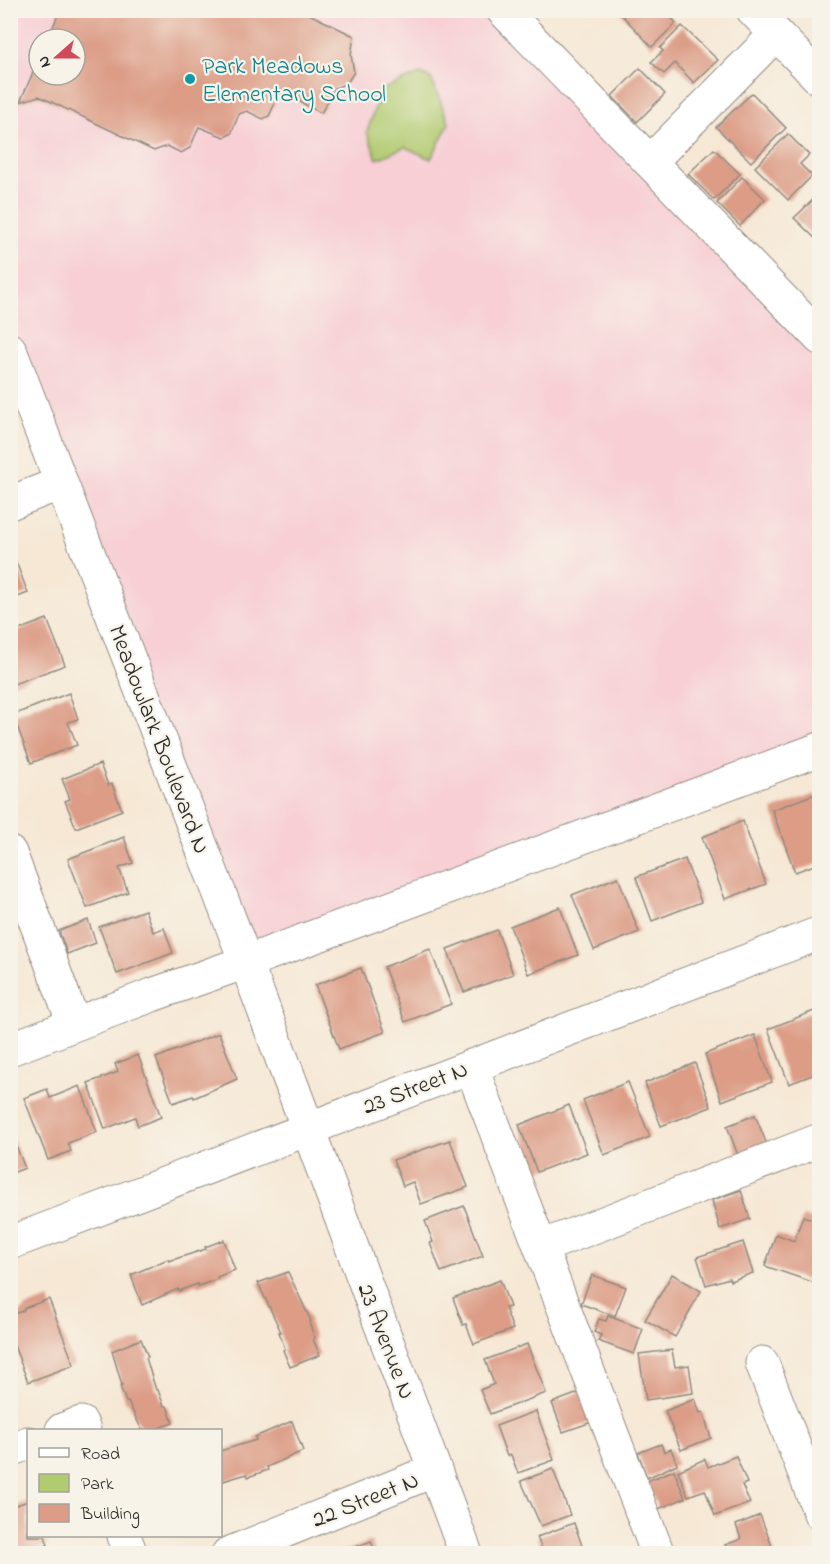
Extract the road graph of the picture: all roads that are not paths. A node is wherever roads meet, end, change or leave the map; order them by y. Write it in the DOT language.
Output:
graph roads {
  1 [pos="503,10"];
  2 [pos="753,10"];
  3 [pos="776,34"];
  4 [pos="819,79"];
  5 [pos="650,162"];
  6 [pos="819,338"];
  7 [pos="10,350"];
  8 [pos="61,483"];
  9 [pos="10,503"];
  10 [pos="819,749"];
  11 [pos="10,853"];
  12 [pos="819,933"];
  13 [pos="246,963"];
  14 [pos="74,1024"];
  15 [pos="10,1049"];
  16 [pos="471,1066"];
  17 [pos="307,1129"];
  18 [pos="819,1140"];
  19 [pos="10,1243"];
  20 [pos="541,1247"];
  21 [pos="762,1363"];
  22 [pos="67,1429"];
  23 [pos="83,1429"];
  24 [pos="27,1443"];
  25 [pos="10,1450"];
  26 [pos="435,1470"];
  27 [pos="819,1513"];
  28 [pos="124,1537"];
  29 [pos="131,1554"];
  30 [pos="228,1554"];
  31 [pos="466,1554"];
  32 [pos="658,1554"];
  1 -- 5 [label="street"];
  2 -- 3 [label="street"];
  3 -- 4 [label="street"];
  3 -- 5 [label="street"];
  5 -- 6 [label="street"];
  7 -- 8 [label="street, Meadowlark Boulevard N"];
  8 -- 9 [label="street"];
  8 -- 13 [label="street, Meadowlark Boulevard N"];
  10 -- 13 [label="street"];
  11 -- 14 [label="street"];
  12 -- 16 [label="street, 23 Street N"];
  13 -- 14 [label="street"];
  13 -- 17 [label="street, Meadowlark Boulevard N"];
  14 -- 15 [label="street"];
  16 -- 17 [label="street, 23 Street N"];
  16 -- 20 [label="street"];
  17 -- 19 [label="street, 23 Street N"];
  17 -- 26 [label="street, 23 Avenue N"];
  18 -- 20 [label="street"];
  20 -- 32 [label="street"];
  21 -- 27 [label="street"];
  22 -- 23 [label="street"];
  24 -- 25 [label="street"];
  26 -- 30 [label="street, 22 Street N"];
  26 -- 31 [label="street, 23 Avenue N"];
  28 -- 29 [label="street"];
}
